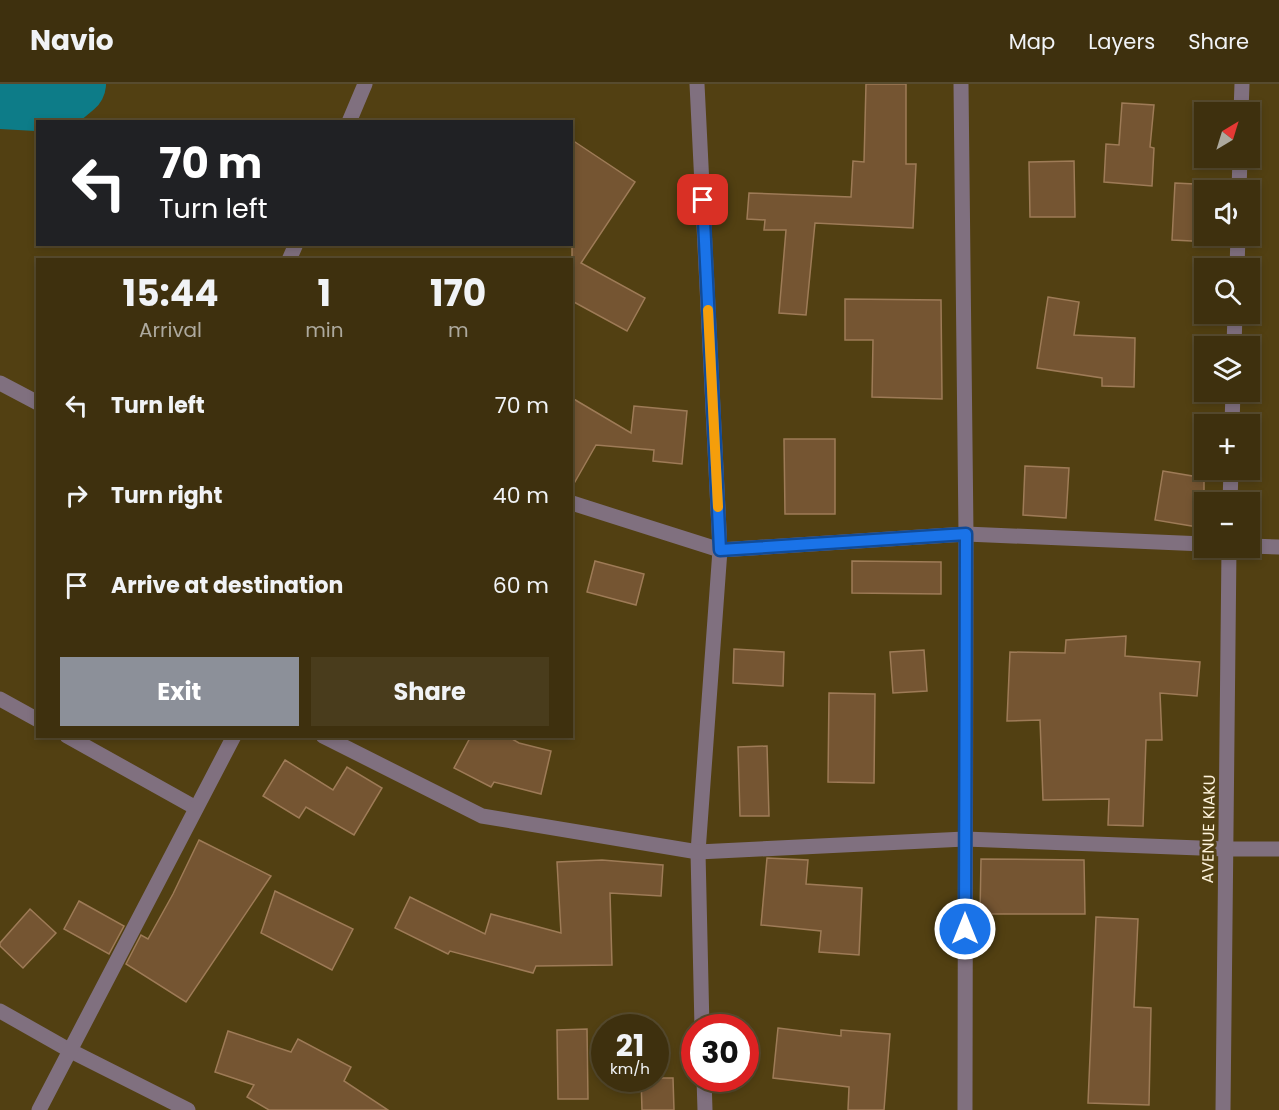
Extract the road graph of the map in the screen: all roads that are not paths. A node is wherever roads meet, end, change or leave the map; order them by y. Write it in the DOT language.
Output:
graph roads {
  1 [pos="365,84"];
  2 [pos="697,84"];
  3 [pos="961,84"];
  4 [pos="1242,84"];
  5 [pos="1241,102"];
  6 [pos="350,120"];
  7 [pos="0,382"];
  8 [pos="36,402"];
  9 [pos="573,503"];
  10 [pos="966,534"];
  11 [pos="1194,544"];
  12 [pos="1260,546"];
  13 [pos="1279,547"];
  14 [pos="720,550"];
  15 [pos="1229,558"];
  16 [pos="0,699"];
  17 [pos="36,719"];
  18 [pos="71,738"];
  19 [pos="233,738"];
  20 [pos="327,738"];
  21 [pos="196,808"];
  22 [pos="965,839"];
  23 [pos="1226,849"];
  24 [pos="1279,849"];
  25 [pos="698,852"];
  26 [pos="0,1011"];
  27 [pos="702,1014"];
  28 [pos="69,1050"];
  29 [pos="704,1092"];
  30 [pos="39,1110"];
  31 [pos="188,1110"];
  32 [pos="705,1110"];
  33 [pos="965,1110"];
  34 [pos="1223,1110"];
  1 -- 6 [label="street"];
  2 -- 14 [label="street"];
  3 -- 10 [label="street"];
  4 -- 5 [label="street"];
  7 -- 8 [label="street"];
  9 -- 14 [label="street"];
  10 -- 11 [label="street"];
  10 -- 14 [label="street"];
  10 -- 22 [label="street"];
  12 -- 13 [label="street"];
  14 -- 25 [label="street"];
  15 -- 23 [label="street, AVENUE KIAKU"];
  16 -- 17 [label="street"];
  18 -- 21 [label="street"];
  19 -- 21 [label="street"];
  20 -- 25 [label="street"];
  21 -- 28 [label="street"];
  22 -- 23 [label="street"];
  22 -- 25 [label="street"];
  22 -- 33 [label="street"];
  23 -- 24 [label="street"];
  23 -- 34 [label="street, AVENUE KIAKU"];
  25 -- 27 [label="street"];
  26 -- 28 [label="street"];
  28 -- 30 [label="street"];
  28 -- 31 [label="street"];
  29 -- 32 [label="street"];
}
